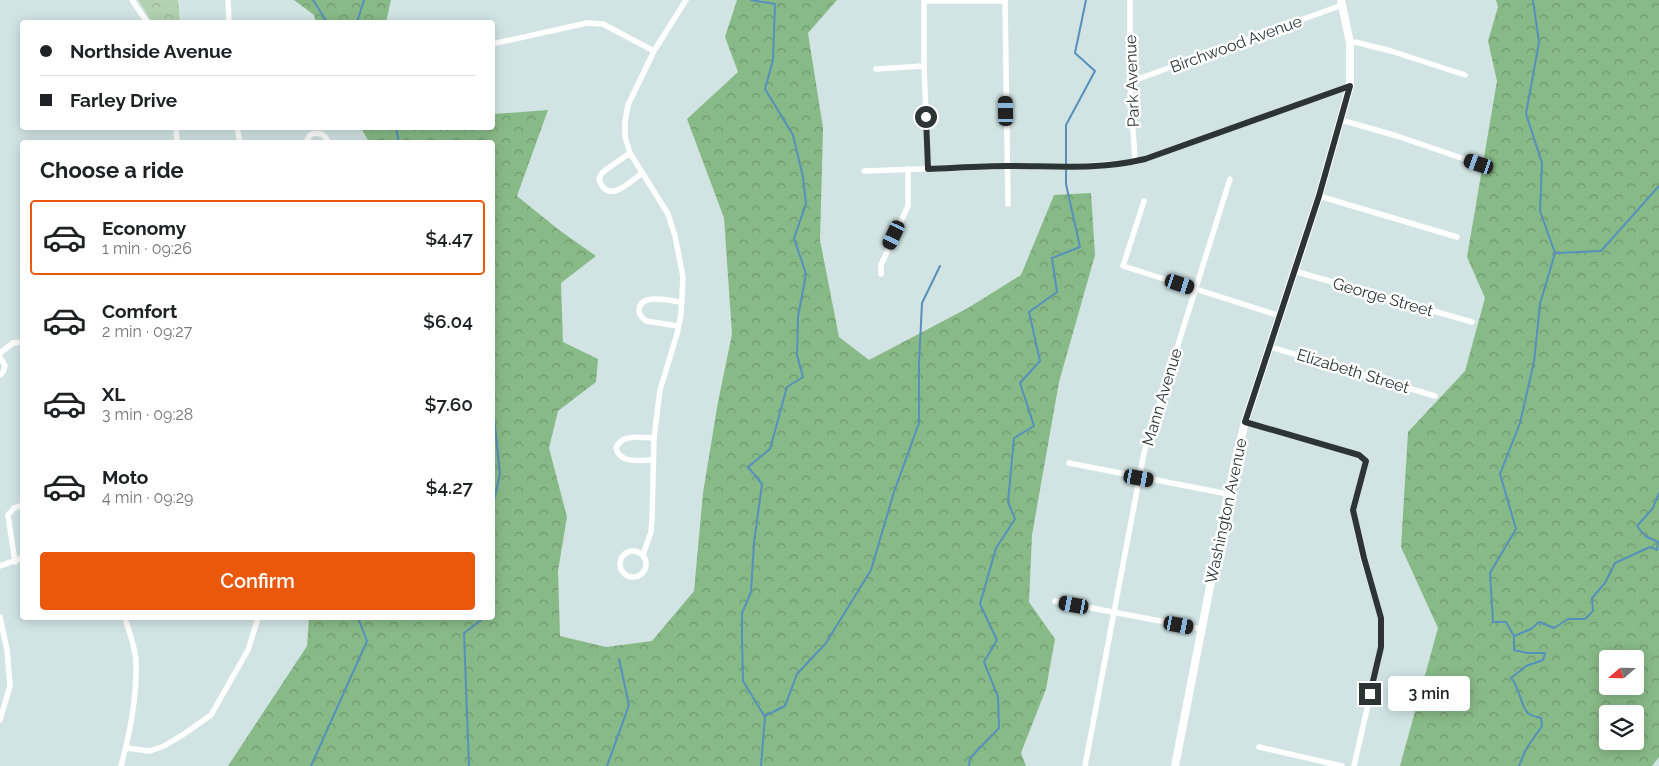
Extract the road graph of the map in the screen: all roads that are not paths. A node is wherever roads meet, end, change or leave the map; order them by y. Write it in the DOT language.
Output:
graph roads {
  1 [pos="132,0"];
  2 [pos="228,0"];
  3 [pos="686,0"];
  4 [pos="1005,0"];
  5 [pos="1130,0"];
  6 [pos="924,1"];
  7 [pos="1342,3"];
  8 [pos="146,20"];
  9 [pos="229,20"];
  10 [pos="1350,42"];
  11 [pos="495,43"];
  12 [pos="654,51"];
  13 [pos="924,66"];
  14 [pos="876,69"];
  15 [pos="1465,75"];
  16 [pos="1130,82"];
  17 [pos="1350,86"];
  18 [pos="1341,120"];
  19 [pos="307,140"];
  20 [pos="327,140"];
  21 [pos="630,153"];
  22 [pos="1134,162"];
  23 [pos="1479,164"];
  24 [pos="1007,166"];
  25 [pos="908,169"];
  26 [pos="928,169"];
  27 [pos="864,171"];
  28 [pos="642,174"];
  29 [pos="1230,179"];
  30 [pos="1319,196"];
  31 [pos="1144,201"];
  32 [pos="1008,204"];
  33 [pos="1457,237"];
  34 [pos="1294,271"];
  35 [pos="881,274"];
  36 [pos="1196,289"];
  37 [pos="681,302"];
  38 [pos="1280,316"];
  39 [pos="1472,322"];
  40 [pos="678,326"];
  41 [pos="20,342"];
  42 [pos="1270,347"];
  43 [pos="0,353"];
  44 [pos="0,357"];
  45 [pos="0,376"];
  46 [pos="1435,396"];
  47 [pos="1245,422"];
  48 [pos="654,438"];
  49 [pos="653,460"];
  50 [pos="1069,463"];
  51 [pos="1139,478"];
  52 [pos="1228,494"];
  53 [pos="20,506"];
  54 [pos="643,555"];
  55 [pos="20,559"];
  56 [pos="15,562"];
  57 [pos="0,566"];
  58 [pos="1055,601"];
  59 [pos="1114,612"];
  60 [pos="0,618"];
  61 [pos="126,620"];
  62 [pos="257,620"];
  63 [pos="1202,629"];
  64 [pos="0,720"];
  65 [pos="1259,747"];
  66 [pos="126,748"];
  67 [pos="121,766"];
  68 [pos="1085,766"];
  69 [pos="1175,766"];
  70 [pos="1342,766"];
  71 [pos="1354,766"];
  1 -- 8 [label="street"];
  2 -- 9 [label="street"];
  3 -- 12 [label="street"];
  4 -- 6 [label="street"];
  4 -- 24 [label="street"];
  5 -- 16 [label="street, Park Avenue"];
  6 -- 13 [label="street"];
  7 -- 10 [label="street, Washington Avenue"];
  7 -- 16 [label="street, Birchwood Avenue"];
  10 -- 15 [label="street"];
  10 -- 17 [label="street, Washington Avenue"];
  11 -- 12 [label="street"];
  12 -- 21 [label="street"];
  13 -- 14 [label="street"];
  13 -- 26 [label="street"];
  16 -- 22 [label="street, Park Avenue"];
  17 -- 18 [label="street, Washington Avenue"];
  17 -- 22 [label="street"];
  18 -- 23 [label="street"];
  18 -- 30 [label="street, Washington Avenue"];
  19 -- 20 [label="street"];
  21 -- 28 [label="street"];
  21 -- 28 [label="street"];
  22 -- 24 [label="street"];
  24 -- 26 [label="street"];
  24 -- 32 [label="street"];
  25 -- 26 [label="street"];
  25 -- 27 [label="street"];
  25 -- 35 [label="street"];
  28 -- 37 [label="street"];
  29 -- 36 [label="street, Mann Avenue"];
  30 -- 33 [label="street"];
  30 -- 34 [label="street, Washington Avenue"];
  31 -- 36 [label="street"];
  34 -- 38 [label="street, Washington Avenue"];
  34 -- 39 [label="street, George Street"];
  36 -- 38 [label="street"];
  36 -- 51 [label="street, Mann Avenue"];
  37 -- 40 [label="street"];
  37 -- 40 [label="street"];
  38 -- 42 [label="street, Washington Avenue"];
  40 -- 48 [label="street"];
  41 -- 43 [label="street"];
  42 -- 46 [label="street, Elizabeth Street"];
  42 -- 47 [label="street, Washington Avenue"];
  44 -- 45 [label="street"];
  47 -- 52 [label="street, Washington Avenue"];
  47 -- 71 [label="street"];
  48 -- 49 [label="street"];
  48 -- 49 [label="street"];
  49 -- 54 [label="street"];
  50 -- 51 [label="street"];
  51 -- 52 [label="street"];
  51 -- 59 [label="street, Mann Avenue"];
  52 -- 63 [label="street, Washington Avenue"];
  53 -- 56 [label="street"];
  54 -- 54 [label="street"];
  55 -- 56 [label="street"];
  56 -- 57 [label="street"];
  58 -- 59 [label="street"];
  59 -- 63 [label="street"];
  59 -- 68 [label="street, Mann Avenue"];
  60 -- 64 [label="street"];
  61 -- 66 [label="street"];
  62 -- 66 [label="street"];
  63 -- 69 [label="street, Washington Avenue"];
  65 -- 70 [label="street"];
  66 -- 67 [label="street"];
}
